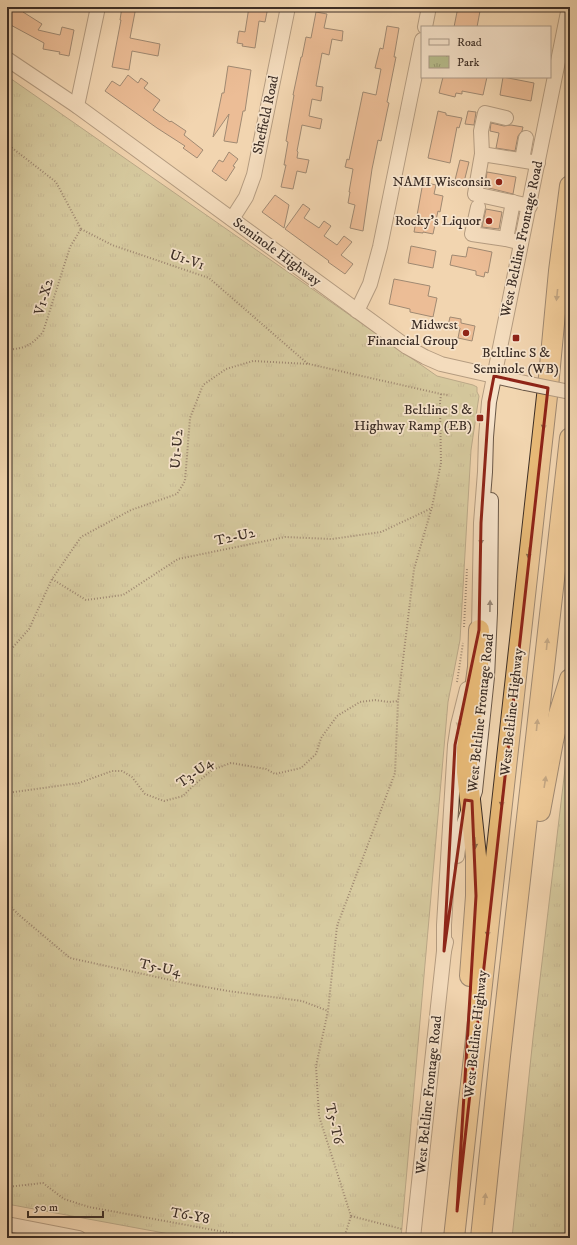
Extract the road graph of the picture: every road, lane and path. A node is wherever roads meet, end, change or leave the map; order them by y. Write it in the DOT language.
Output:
graph roads {
  1 [pos="98,7"];
  2 [pos="288,7"];
  3 [pos="429,7"];
  4 [pos="569,7"];
  5 [pos="425,26"];
  6 [pos="421,45"];
  7 [pos="7,59"];
  8 [pos="77,106"];
  9 [pos="506,118"];
  10 [pos="526,138"];
  11 [pos="7,144"];
  12 [pos="482,154"];
  13 [pos="522,160"];
  14 [pos="538,163"];
  15 [pos="570,186"];
  16 [pos="513,202"];
  17 [pos="530,206"];
  18 [pos="478,207"];
  19 [pos="232,219"];
  20 [pos="81,229"];
  21 [pos="506,239"];
  22 [pos="522,242"];
  23 [pos="357,311"];
  24 [pos="7,350"];
  25 [pos="309,364"];
  26 [pos="494,376"];
  27 [pos="570,392"];
  28 [pos="441,394"];
  29 [pos="448,395"];
  30 [pos="570,438"];
  31 [pos="485,472"];
  32 [pos="432,507"];
  33 [pos="468,564"];
  34 [pos="52,580"];
  35 [pos="471,632"];
  36 [pos="463,642"];
  37 [pos="7,654"];
  38 [pos="570,679"];
  39 [pos="456,683"];
  40 [pos="398,701"];
  41 [pos="7,793"];
  42 [pos="471,804"];
  43 [pos="7,903"];
  44 [pos="444,951"];
  45 [pos="328,1010"];
  46 [pos="500,1056"];
  47 [pos="7,1187"];
  48 [pos="457,1211"];
  49 [pos="351,1216"];
  50 [pos="7,1224"];
  51 [pos="402,1229"];
  52 [pos="79,1238"];
  53 [pos="257,1238"];
  54 [pos="344,1238"];
  55 [pos="413,1238"];
  56 [pos="454,1238"];
  57 [pos="481,1238"];
  1 -- 8 [label="street"];
  2 -- 19 [label="street, Sheffield Road"];
  3 -- 5 [label="street"];
  4 -- 14 [label="street, West Beltline Frontage Road"];
  6 -- 23 [label="street"];
  7 -- 8 [label="street, Seminole Highway"];
  8 -- 19 [label="street, Seminole Highway"];
  9 -- 12 [label="street"];
  10 -- 13 [label="street"];
  11 -- 20 [label="path"];
  12 -- 13 [label="street"];
  12 -- 16 [label="street"];
  13 -- 14 [label="street"];
  14 -- 17 [label="street, West Beltline Frontage Road"];
  15 -- 48 [label="highway, West Beltline Highway, one-way"];
  16 -- 17 [label="street"];
  16 -- 21 [label="street"];
  17 -- 22 [label="street, West Beltline Frontage Road"];
  18 -- 21 [label="street"];
  19 -- 23 [label="street, Seminole Highway"];
  20 -- 24 [label="path, V1-X2"];
  20 -- 25 [label="path, U1-V1"];
  21 -- 22 [label="street"];
  22 -- 26 [label="street, West Beltline Frontage Road"];
  23 -- 26 [label="street, Seminole Highway"];
  25 -- 28 [label="path, U1-U2"];
  25 -- 34 [label="path, U1-U2"];
  26 -- 27 [label="street, Seminole Highway, bridge"];
  26 -- 31 [label="street, West Beltline Frontage Road"];
  28 -- 29 [label="path, U1-U2"];
  28 -- 32 [label="path, T5-T6"];
  46 -- 30 [label="highway, West Beltline Highway, one-way"];
  31 -- 35 [label="street, West Beltline Frontage Road, one-way"];
  42 -- 31 [label="street, West Beltline Frontage Road, one-way"];
  32 -- 34 [label="path, T2-U2"];
  32 -- 40 [label="path, T5-T6"];
  33 -- 35 [label="path"];
  34 -- 37 [label="path, U1-U2"];
  35 -- 42 [label="highway"];
  35 -- 44 [label="street, West Beltline Frontage Road, one-way"];
  36 -- 39 [label="path"];
  46 -- 38 [label="highway, one-way"];
  40 -- 41 [label="path, T3-U4"];
  40 -- 45 [label="path, T5-T6"];
  42 -- 44 [label="street, West Beltline Frontage Road"];
  42 -- 48 [label="highway, one-way"];
  43 -- 45 [label="path, T5-U4"];
  44 -- 55 [label="street, West Beltline Frontage Road"];
  45 -- 49 [label="path, T5-T6"];
  57 -- 46 [label="highway, West Beltline Highway, one-way"];
  47 -- 53 [label="path, T6-Y8"];
  48 -- 56 [label="highway, West Beltline Highway"];
  49 -- 51 [label="path"];
  49 -- 54 [label="path"];
  50 -- 52 [label="street"];
}
